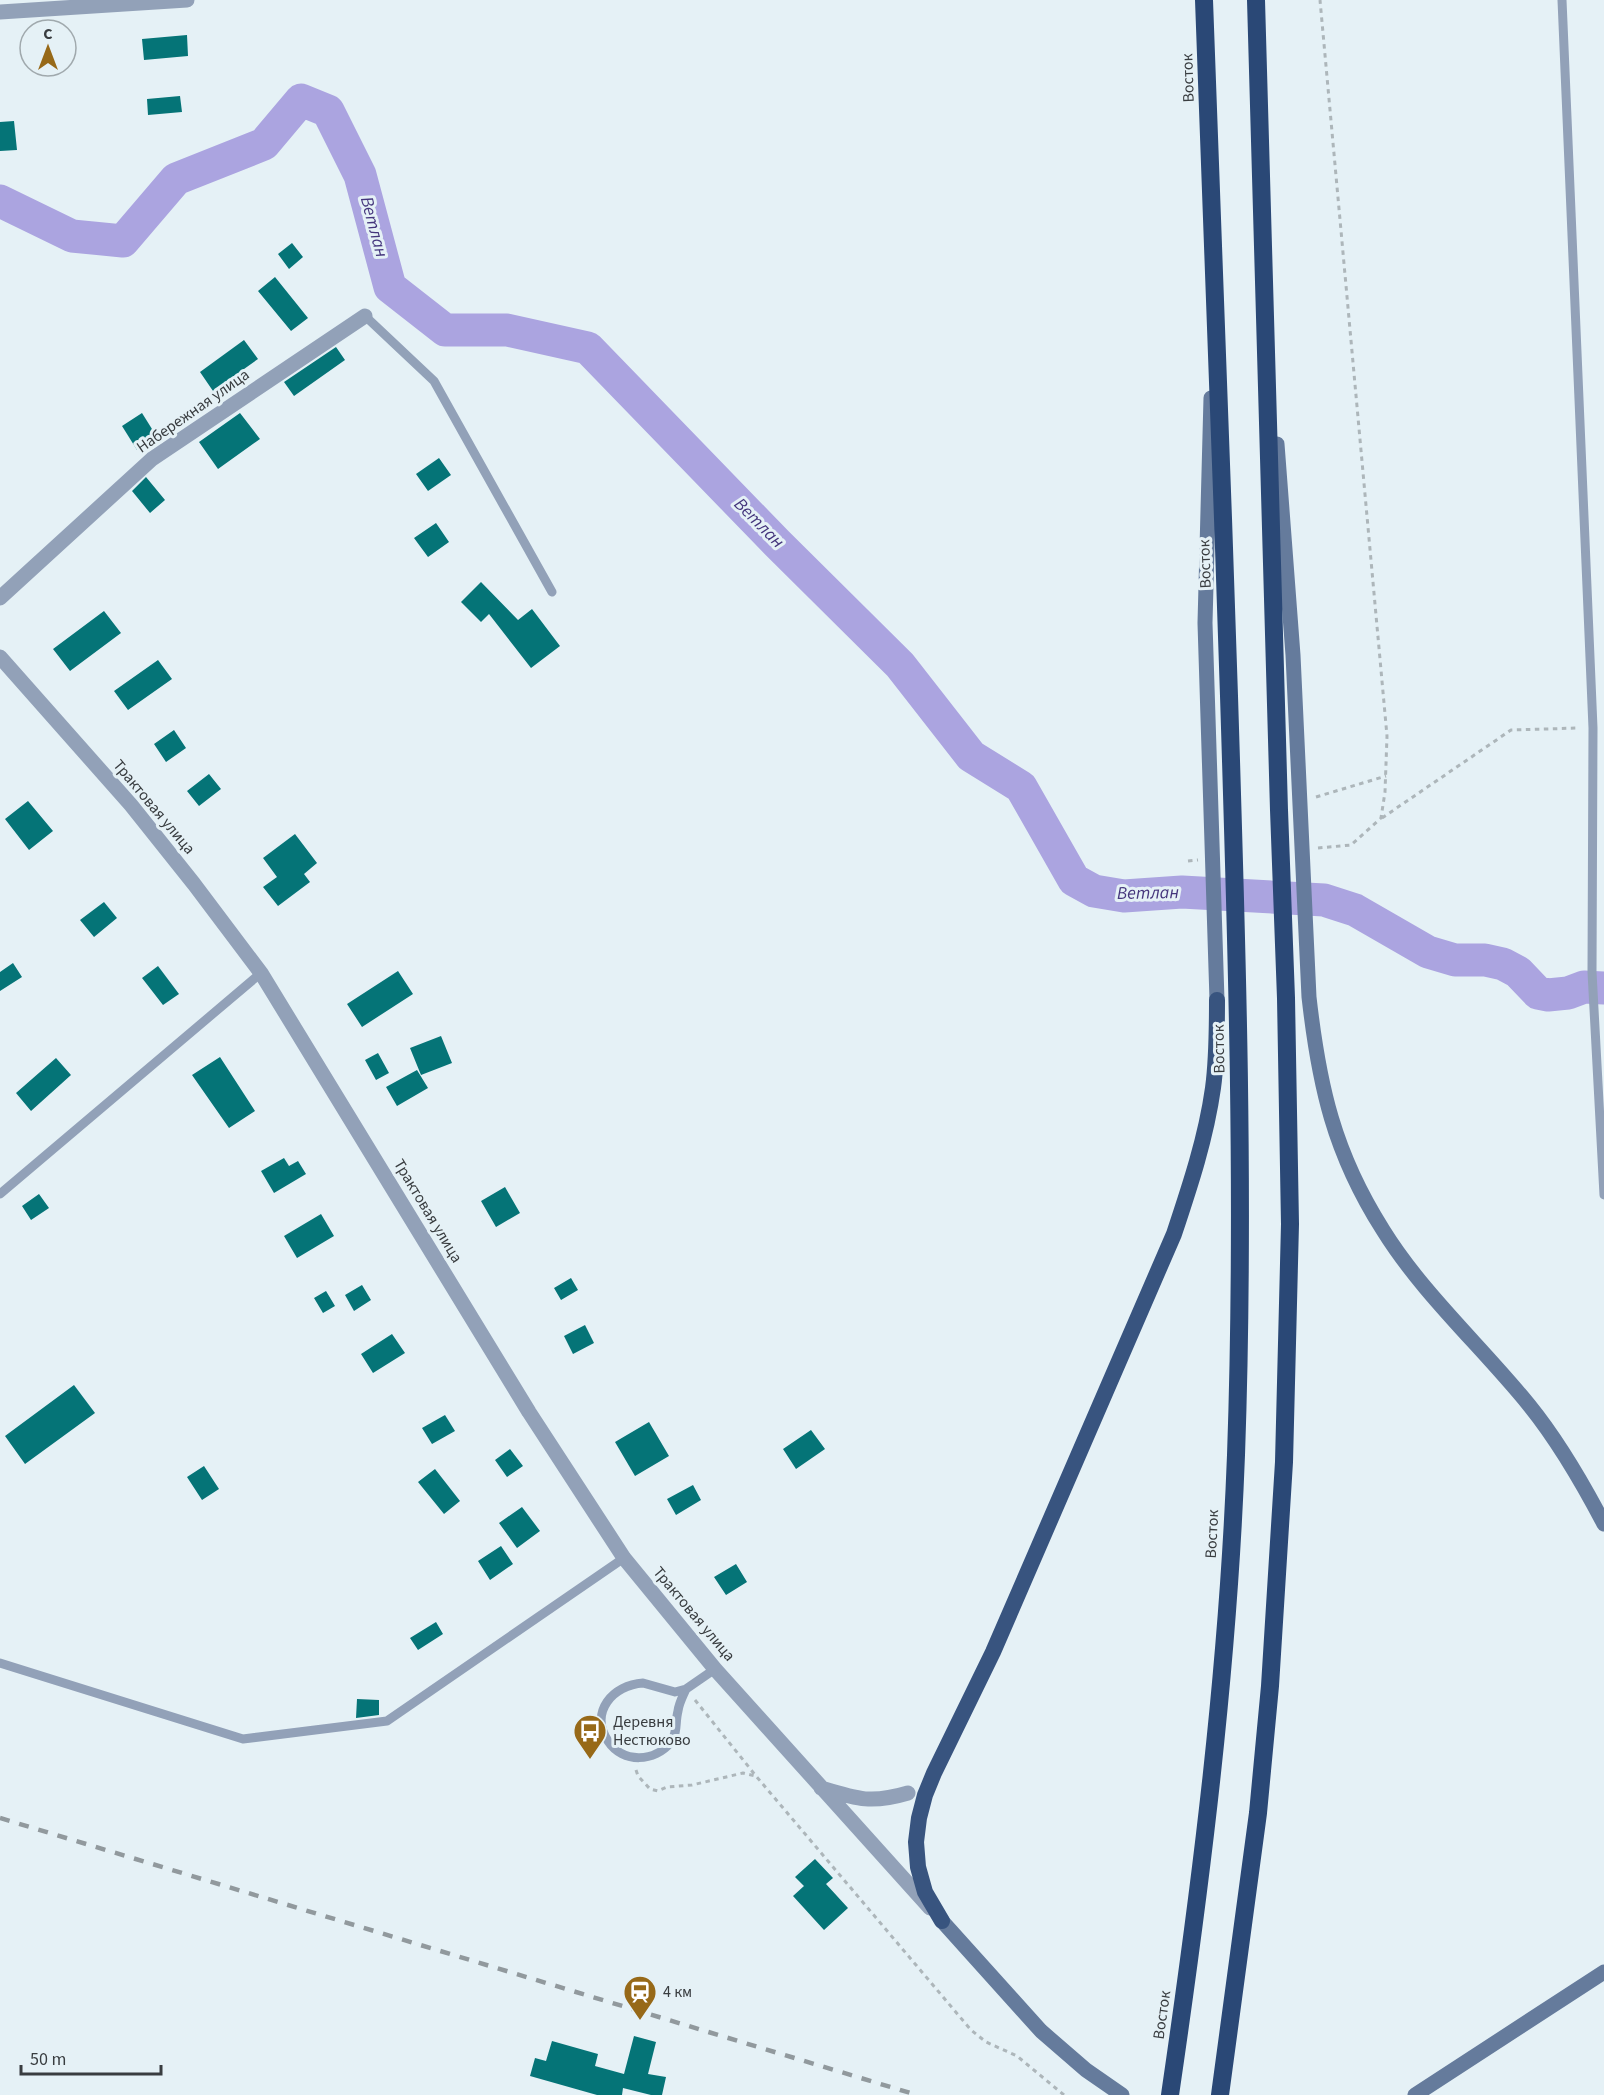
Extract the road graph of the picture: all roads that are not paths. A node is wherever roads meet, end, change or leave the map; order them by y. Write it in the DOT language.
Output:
graph roads {
  1 [pos="187,0"];
  2 [pos="1204,0"];
  3 [pos="1256,0"];
  4 [pos="1562,0"];
  5 [pos="0,12"];
  6 [pos="1216,284"];
  7 [pos="1264,284"];
  8 [pos="365,316"];
  9 [pos="552,592"];
  10 [pos="0,598"];
  11 [pos="0,657"];
  12 [pos="261,973"];
  13 [pos="1217,1000"];
  14 [pos="0,1194"];
  15 [pos="1604,1195"];
  16 [pos="1604,1524"];
  17 [pos="624,1558"];
  18 [pos="0,1663"];
  19 [pos="715,1669"];
  20 [pos="686,1689"];
  21 [pos="820,1788"];
  22 [pos="908,1793"];
  23 [pos="942,1921"];
  24 [pos="1604,1972"];
  25 [pos="1604,1983"];
  26 [pos="1566,1997"];
  27 [pos="1122,2095"];
  28 [pos="1170,2095"];
  29 [pos="1220,2095"];
  30 [pos="1415,2095"];
  1 -- 5 [label="street"];
  2 -- 6 [label="highway, Восток"];
  3 -- 7 [label="highway"];
  4 -- 15 [label="lane"];
  6 -- 13 [label="main road"];
  6 -- 28 [label="highway, Восток"];
  7 -- 16 [label="main road"];
  7 -- 29 [label="highway"];
  8 -- 9 [label="lane"];
  8 -- 10 [label="street, Набережная улица"];
  11 -- 12 [label="street, Трактовая улица"];
  12 -- 14 [label="lane"];
  12 -- 17 [label="street, Трактовая улица"];
  13 -- 23 [label="highway"];
  17 -- 18 [label="lane"];
  17 -- 19 [label="street, Трактовая улица"];
  19 -- 20 [label="lane"];
  19 -- 21 [label="street, Трактовая улица"];
  20 -- 20 [label="lane"];
  21 -- 22 [label="street"];
  21 -- 23 [label="street, Трактовая улица"];
  23 -- 27 [label="main road"];
  24 -- 26 [label="main road"];
  25 -- 26 [label="main road"];
  26 -- 30 [label="main road"];
}
